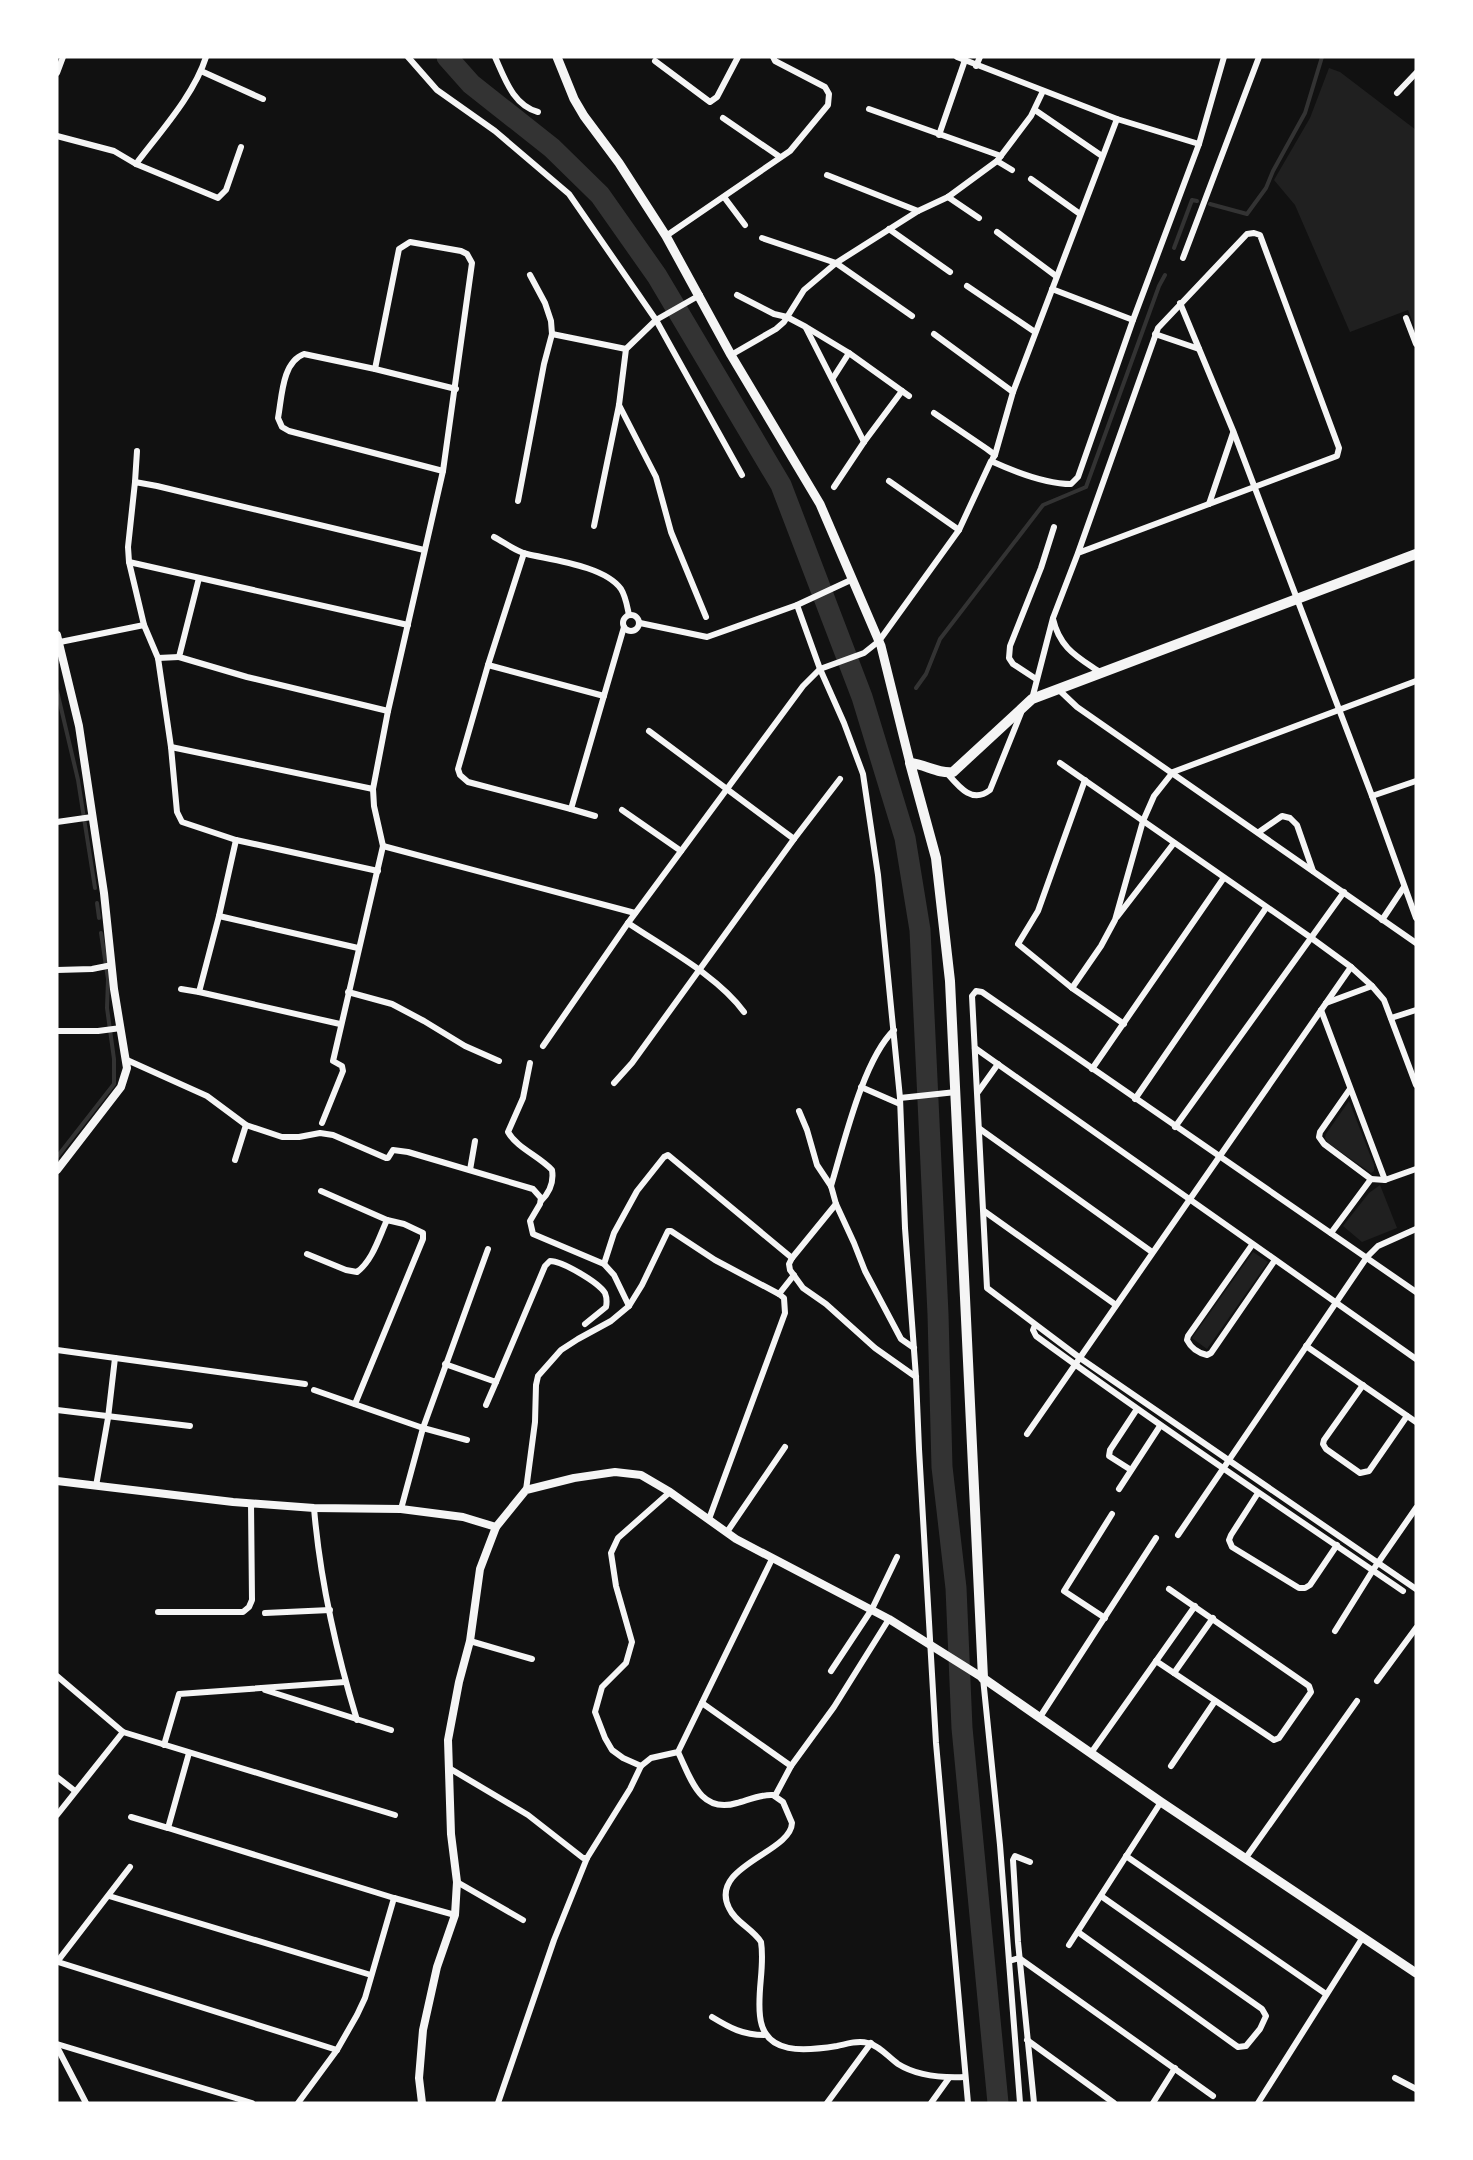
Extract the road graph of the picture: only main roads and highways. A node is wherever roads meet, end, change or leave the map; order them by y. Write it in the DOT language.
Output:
graph roads {
  1 [pos="557,57"];
  2 [pos="1416,554"];
  3 [pos="910,763"];
  4 [pos="980,1676"];
  5 [pos="1416,1973"];
  1 -- 3 [label="main road"];
  2 -- 3 [label="main road"];
  3 -- 4 [label="main road"];
  4 -- 5 [label="main road"];
}
